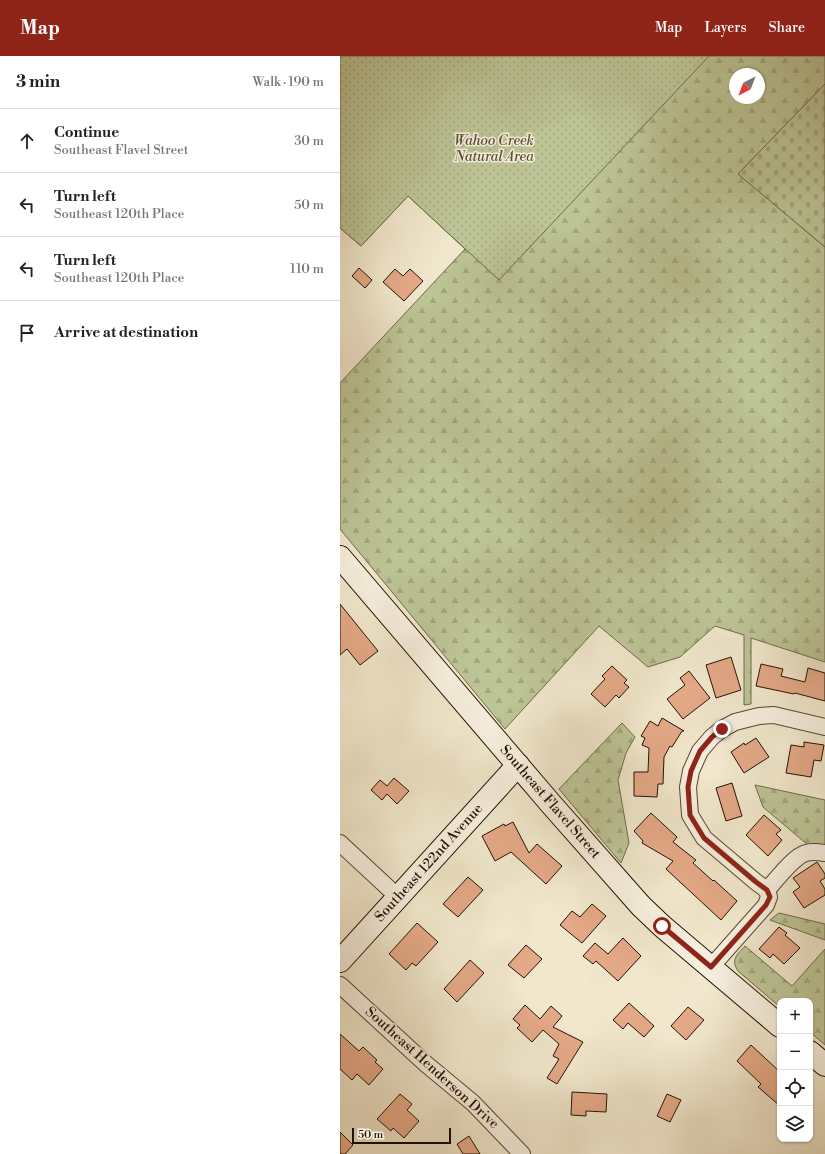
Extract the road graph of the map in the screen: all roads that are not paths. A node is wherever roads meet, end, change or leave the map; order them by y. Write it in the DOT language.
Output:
graph roads {
  1 [pos="340,557"];
  2 [pos="825,727"];
  3 [pos="518,765"];
  4 [pos="340,843"];
  5 [pos="825,853"];
  6 [pos="767,890"];
  7 [pos="398,897"];
  8 [pos="340,961"];
  9 [pos="711,967"];
  10 [pos="340,985"];
  11 [pos="777,1023"];
  12 [pos="813,1055"];
  13 [pos="825,1065"];
  14 [pos="522,1154"];
  1 -- 3 [label="street, Southeast Flavel Street"];
  2 -- 6 [label="street"];
  3 -- 7 [label="street, Southeast 122nd Avenue"];
  3 -- 9 [label="street, Southeast Flavel Street"];
  4 -- 7 [label="street"];
  5 -- 6 [label="street"];
  6 -- 9 [label="street"];
  7 -- 8 [label="street, Southeast 122nd Avenue"];
  9 -- 11 [label="street, Southeast Flavel Street"];
  10 -- 14 [label="street, Southeast Henderson Drive"];
  12 -- 13 [label="street"];
}
